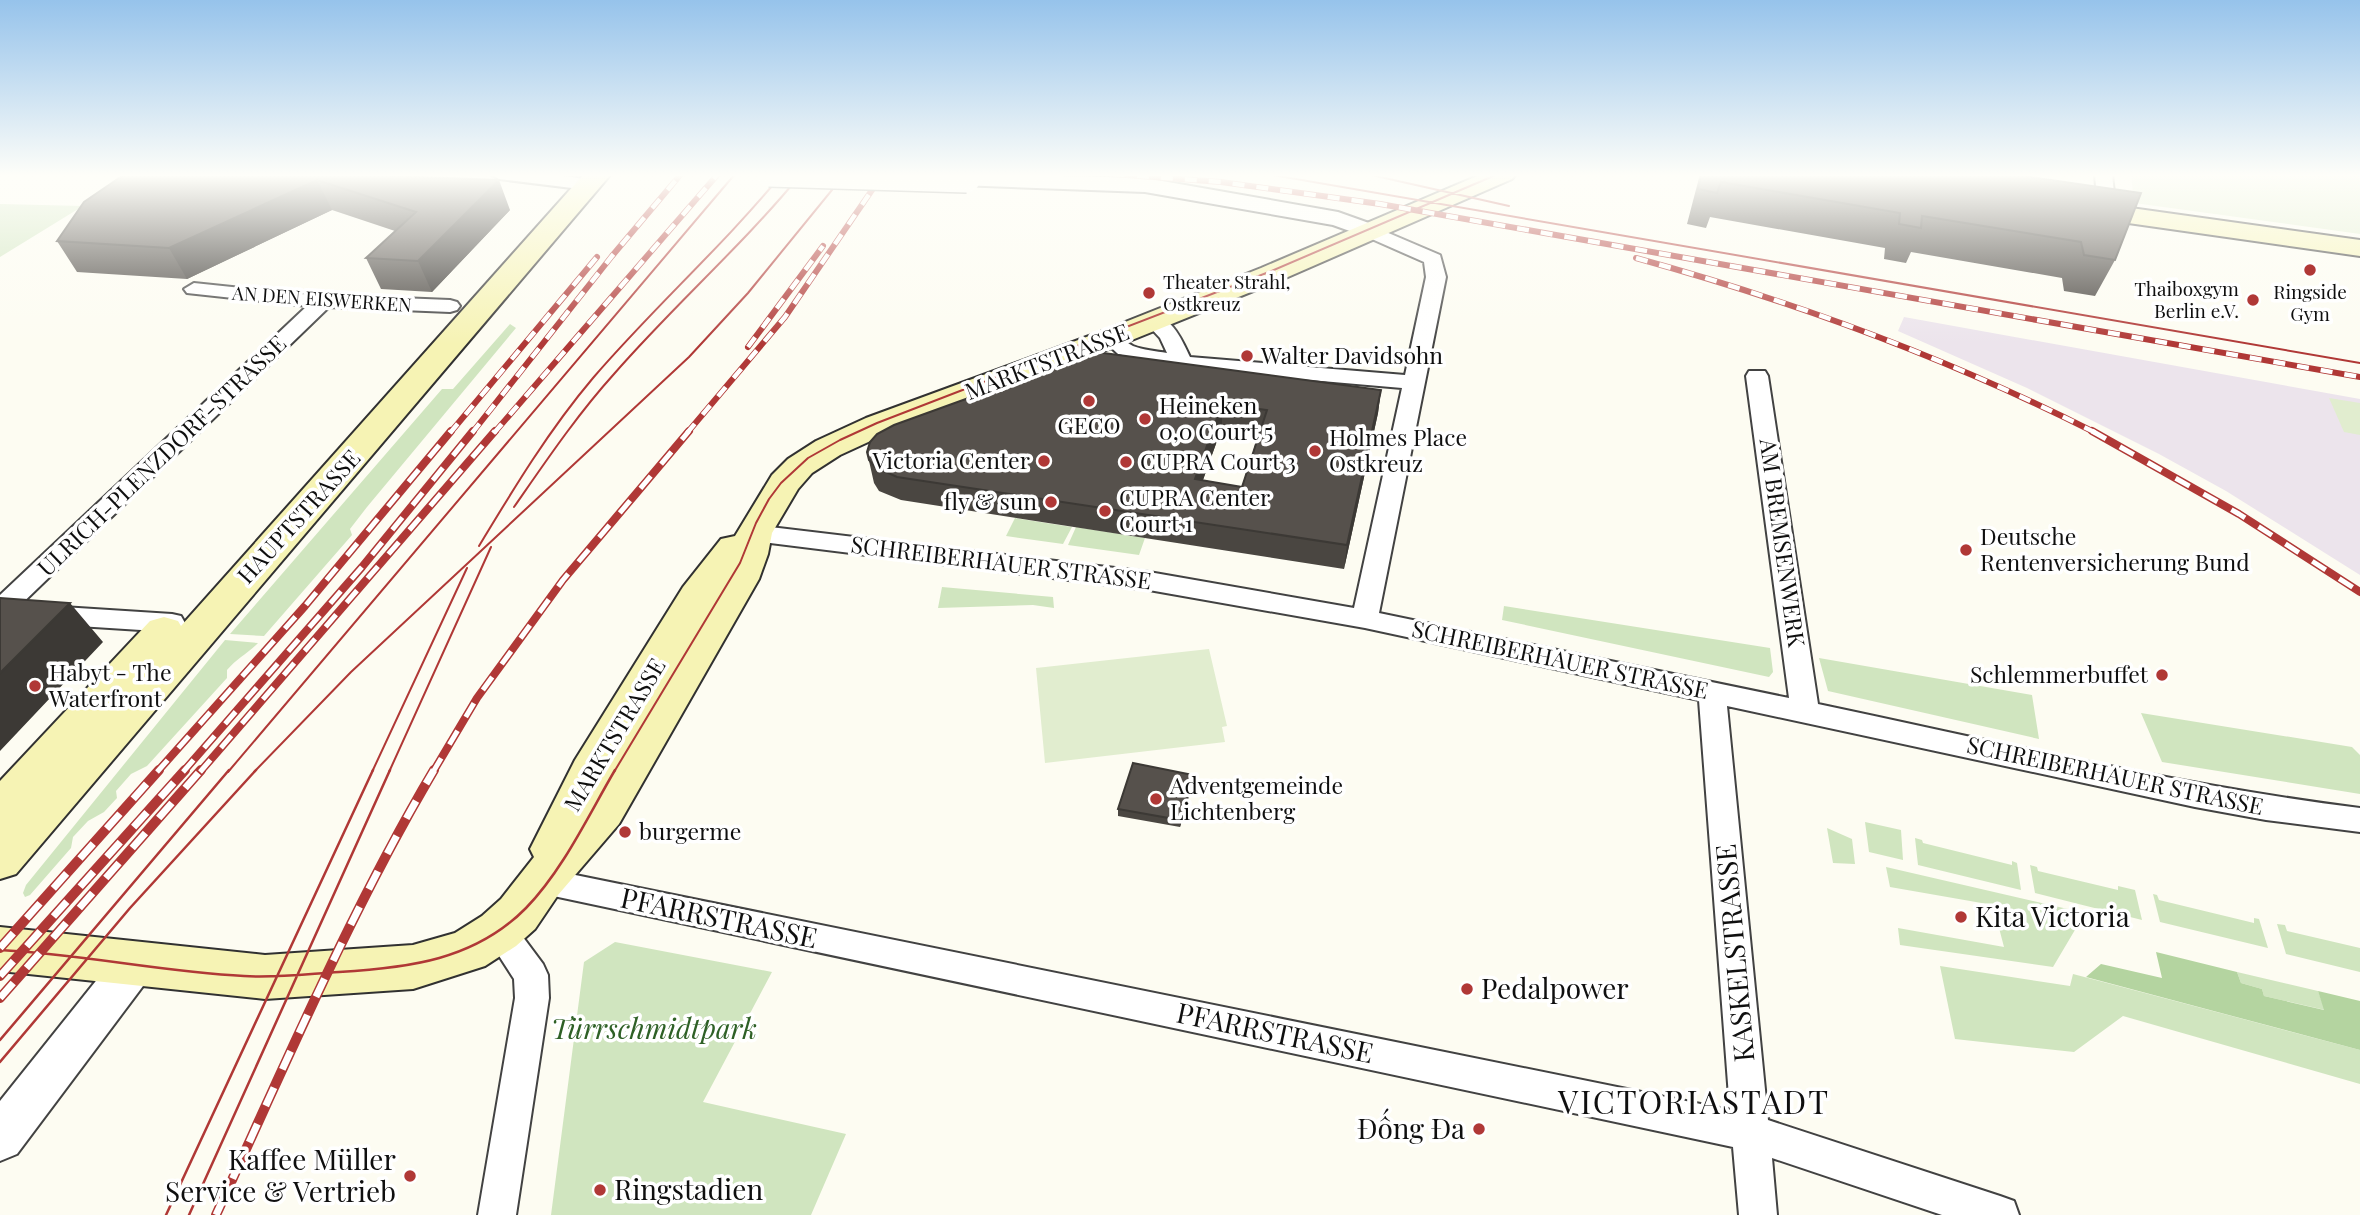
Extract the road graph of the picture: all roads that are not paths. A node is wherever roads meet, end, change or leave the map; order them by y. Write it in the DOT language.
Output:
graph roads {
  1 [pos="534,231"];
  2 [pos="1368,231"];
  3 [pos="1374,231"];
  4 [pos="2238,231"];
  5 [pos="1371,232"];
  6 [pos="2360,248"];
  7 [pos="194,289"];
  8 [pos="324,301"];
  9 [pos="465,307"];
  10 [pos="1154,321"];
  11 [pos="1111,338"];
  12 [pos="1182,363"];
  13 [pos="1757,376"];
  14 [pos="1413,382"];
  15 [pos="754,533"];
  16 [pos="0,611"];
  17 [pos="1365,619"];
  18 [pos="172,623"];
  19 [pos="1712,691"];
  20 [pos="1805,711"];
  21 [pos="0,810"];
  22 [pos="2360,820"];
  23 [pos="0,860"];
  24 [pos="541,881"];
  25 [pos="499,931"];
  26 [pos="0,948"];
  27 [pos="134,965"];
  28 [pos="1750,1132"];
  29 [pos="0,1138"];
  30 [pos="497,1215"];
  31 [pos="1758,1215"];
  32 [pos="2000,1215"];
  1 -- 9 [label="main road, HAUPTSTRASSE"];
  2 -- 5 [label="street, bridge"];
  3 -- 5 [label="main road, MARKTSTRASSE"];
  4 -- 6 [label="main road"];
  5 -- 10 [label="main road, MARKTSTRASSE"];
  5 -- 14 [label="street"];
  7 -- 8 [label="street, AN DEN EISWERKEN"];
  8 -- 9 [label="street, AN DEN EISWERKEN"];
  8 -- 16 [label="street, ULRICH-PLENZDORF-STRASSE"];
  9 -- 18 [label="main road, HAUPTSTRASSE"];
  9 -- 23 [label="main road, HAUPTSTRASSE"];
  10 -- 11 [label="main road, MARKTSTRASSE"];
  10 -- 12 [label="street"];
  11 -- 12 [label="street"];
  11 -- 15 [label="main road, MARKTSTRASSE"];
  12 -- 14 [label="street"];
  13 -- 20 [label="street, AM BREMSENWERK"];
  14 -- 17 [label="street"];
  15 -- 17 [label="street, SCHREIBERHAUER STRASSE"];
  15 -- 24 [label="main road, MARKTSTRASSE"];
  16 -- 18 [label="street"];
  17 -- 19 [label="street, SCHREIBERHAUER STRASSE"];
  18 -- 21 [label="main road, HAUPTSTRASSE"];
  19 -- 20 [label="street, SCHREIBERHAUER STRASSE"];
  19 -- 28 [label="street, KASKELSTRASSE"];
  20 -- 22 [label="street, SCHREIBERHAUER STRASSE"];
  24 -- 25 [label="main road, MARKTSTRASSE"];
  24 -- 28 [label="street, PFARRSTRASSE"];
  25 -- 27 [label="main road, MARKTSTRASSE"];
  25 -- 30 [label="street"];
  26 -- 27 [label="main road, MARKTSTRASSE"];
  27 -- 29 [label="street"];
  28 -- 31 [label="street, KASKELSTRASSE"];
  28 -- 32 [label="street, PFARRSTRASSE"];
}
